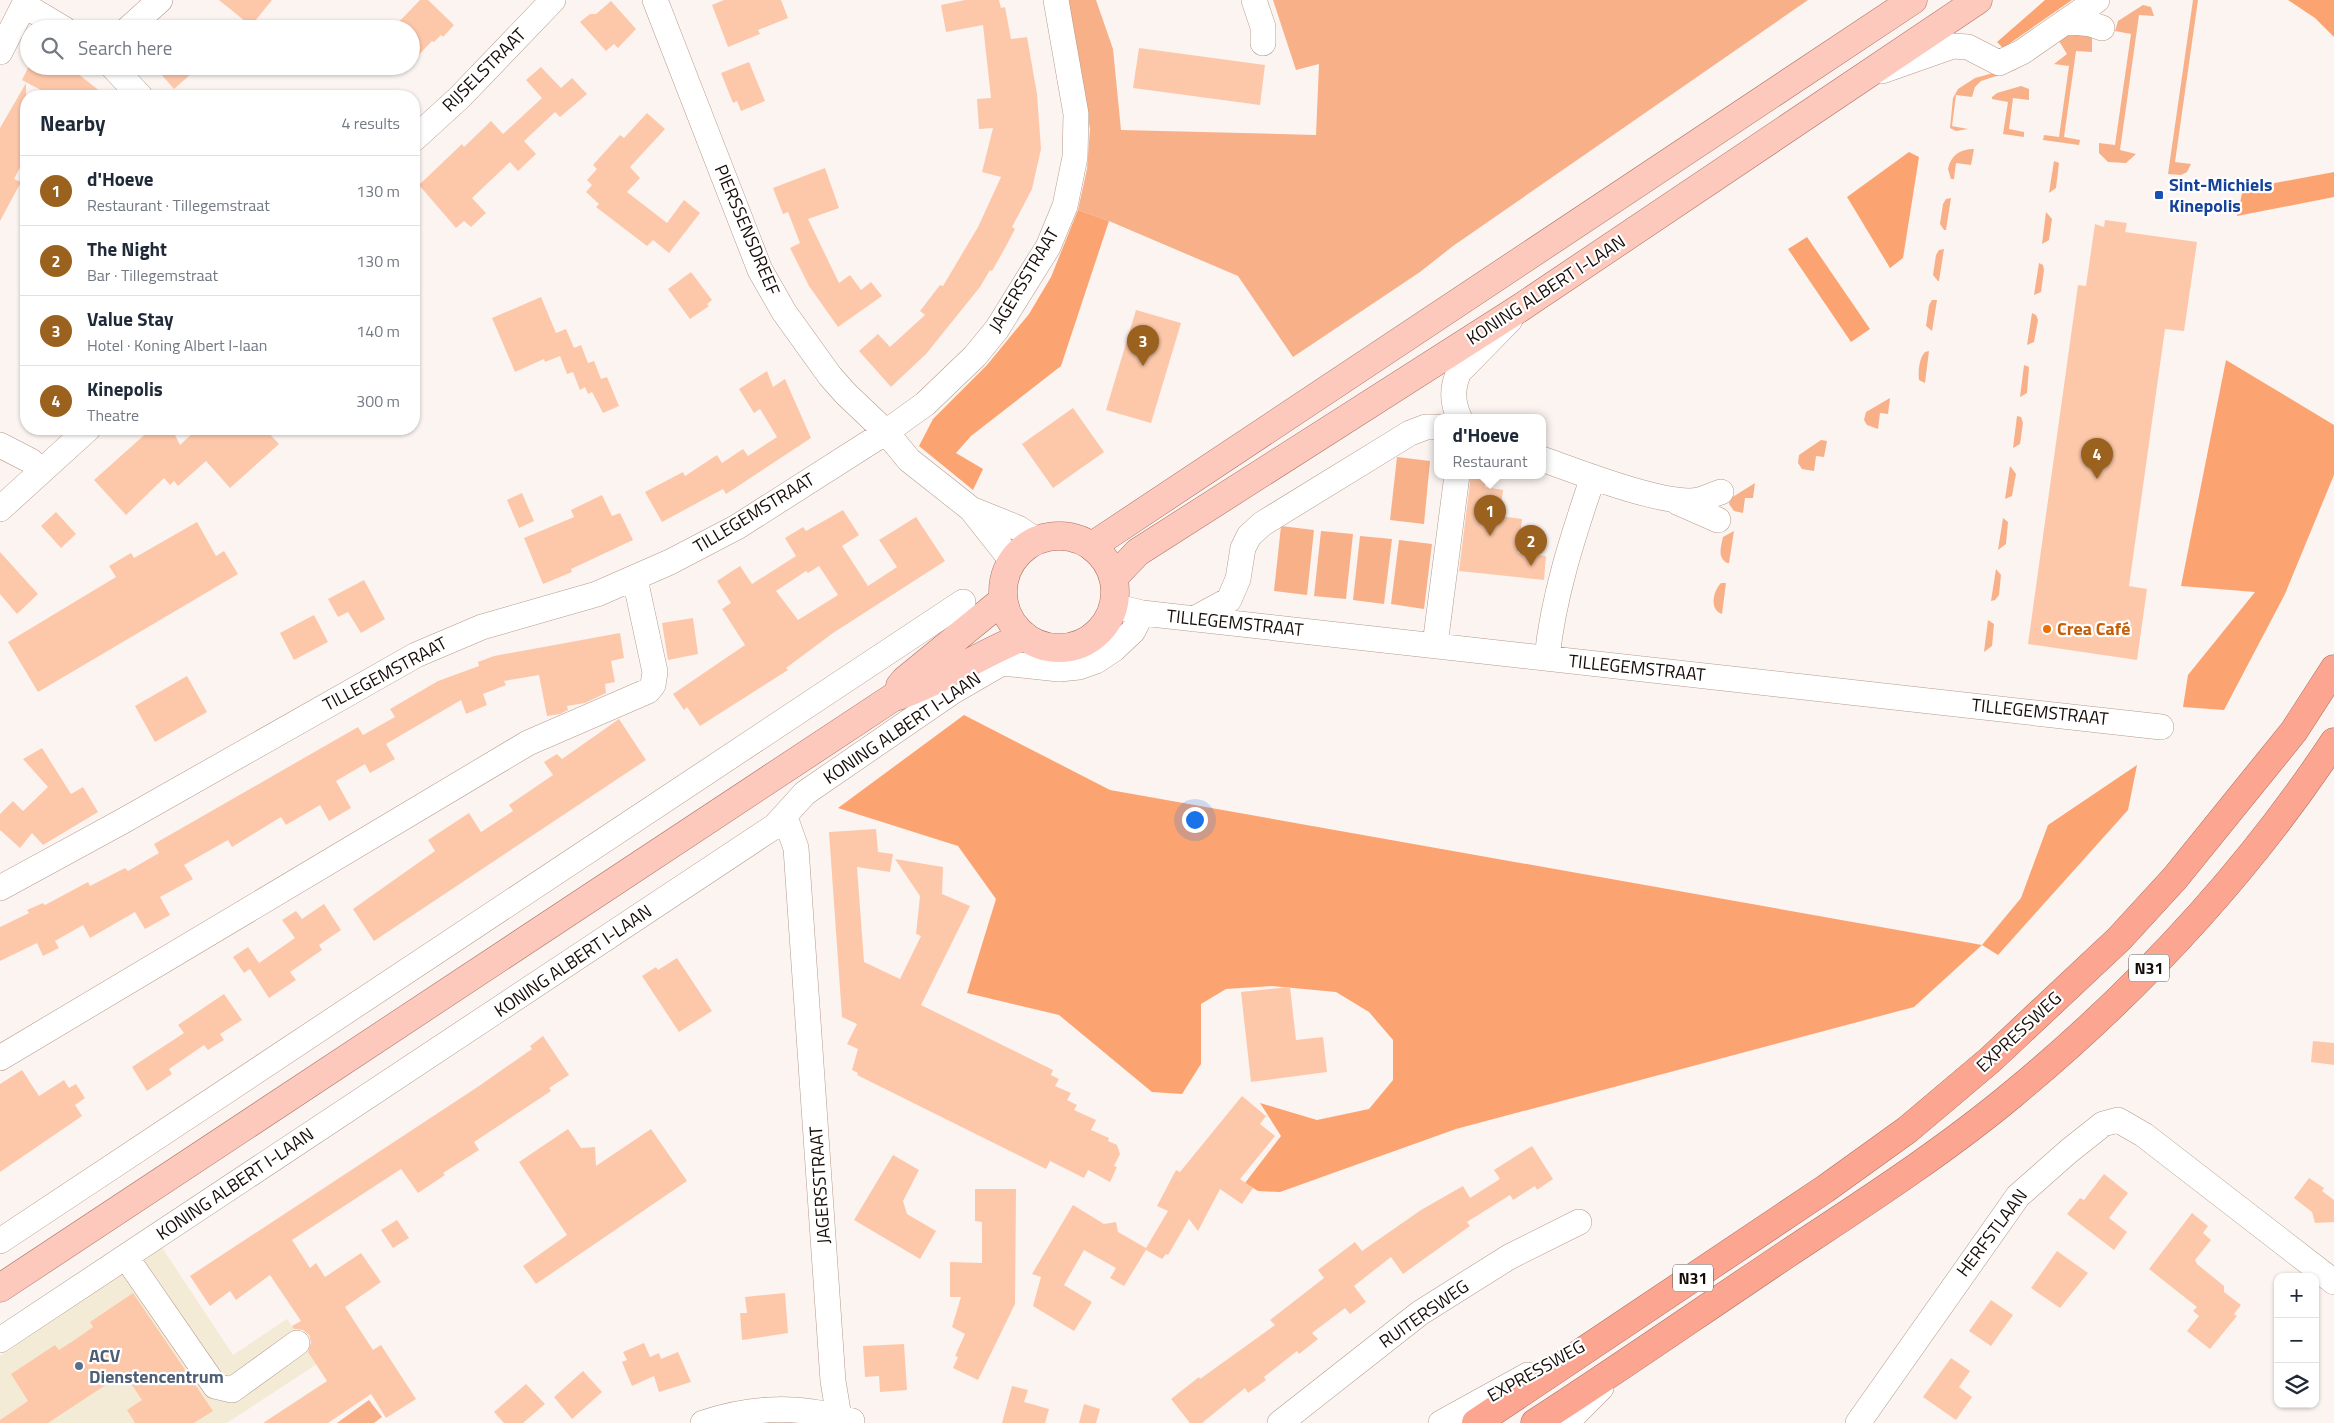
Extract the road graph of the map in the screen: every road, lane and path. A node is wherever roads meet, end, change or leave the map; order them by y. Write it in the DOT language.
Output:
graph roads {
  1 [pos="160,0"];
  2 [pos="553,0"];
  3 [pos="655,0"];
  4 [pos="1056,0"];
  5 [pos="1254,0"];
  6 [pos="1913,0"];
  7 [pos="1978,0"];
  8 [pos="2098,0"];
  9 [pos="26,3"];
  10 [pos="51,20"];
  11 [pos="138,20"];
  12 [pos="2066,21"];
  13 [pos="2102,28"];
  14 [pos="1263,43"];
  15 [pos="0,52"];
  16 [pos="120,75"];
  17 [pos="1868,76"];
  18 [pos="134,90"];
  19 [pos="420,133"];
  20 [pos="1520,308"];
  21 [pos="1458,414"];
  22 [pos="1434,427"];
  23 [pos="886,432"];
  24 [pos="81,435"];
  25 [pos="0,445"];
  26 [pos="1546,460"];
  27 [pos="40,472"];
  28 [pos="1593,477"];
  29 [pos="1456,479"];
  30 [pos="1721,492"];
  31 [pos="1671,500"];
  32 [pos="0,509"];
  33 [pos="971,509"];
  34 [pos="1718,520"];
  35 [pos="1036,540"];
  36 [pos="1092,546"];
  37 [pos="1012,561"];
  38 [pos="1114,577"];
  39 [pos="635,579"];
  40 [pos="1003,600"];
  41 [pos="1229,600"];
  42 [pos="963,602"];
  43 [pos="1114,606"];
  44 [pos="1142,614"];
  45 [pos="1194,619"];
  46 [pos="1243,624"];
  47 [pos="1025,636"];
  48 [pos="1435,646"];
  49 [pos="886,654"];
  50 [pos="1546,658"];
  51 [pos="2332,668"];
  52 [pos="904,689"];
  53 [pos="2161,727"];
  54 [pos="2334,742"];
  55 [pos="785,817"];
  56 [pos="0,888"];
  57 [pos="0,1058"];
  58 [pos="1579,1222"];
  59 [pos="0,1241"];
  60 [pos="126,1257"];
  61 [pos="2334,1282"];
  62 [pos="0,1288"];
  63 [pos="1631,1319"];
  64 [pos="0,1340"];
  65 [pos="297,1343"];
  66 [pos="1624,1365"];
  67 [pos="847,1421"];
  68 [pos="703,1423"];
  69 [pos="1280,1423"];
  70 [pos="1442,1423"];
  71 [pos="1476,1423"];
  72 [pos="1535,1423"];
  73 [pos="1566,1423"];
  74 [pos="1858,1423"];
  1 -- 11 [label="street"];
  2 -- 19 [label="street, RIJSELSTRAAT"];
  3 -- 23 [label="street, PIERSSENSDREEF"];
  4 -- 23 [label="street, JAGERSSTRAAT"];
  5 -- 14 [label="street"];
  6 -- 36 [label="main road, KONING ALBERT I-LAAN"];
  7 -- 17 [label="main road, KONING ALBERT I-LAAN"];
  8 -- 12 [label="street"];
  9 -- 10 [label="street"];
  9 -- 15 [label="street"];
  12 -- 13 [label="street"];
  12 -- 17 [label="street"];
  16 -- 18 [label="street"];
  17 -- 20 [label="main road, KONING ALBERT I-LAAN"];
  20 -- 21 [label="street"];
  20 -- 38 [label="main road, KONING ALBERT I-LAAN"];
  22 -- 41 [label="street"];
  23 -- 33 [label="street"];
  23 -- 39 [label="street, TILLEGEMSTRAAT"];
  24 -- 27 [label="street"];
  25 -- 27 [label="street"];
  26 -- 28 [label="street"];
  27 -- 32 [label="street"];
  28 -- 31 [label="street"];
  28 -- 50 [label="street"];
  29 -- 48 [label="street"];
  30 -- 31 [label="street"];
  31 -- 34 [label="street"];
  33 -- 35 [label="street"];
  33 -- 37 [label="street"];
  35 -- 36 [label="main road"];
  35 -- 37 [label="main road"];
  36 -- 38 [label="main road"];
  37 -- 40 [label="main road"];
  38 -- 43 [label="main road"];
  39 -- 56 [label="street, TILLEGEMSTRAAT"];
  39 -- 57 [label="street"];
  40 -- 47 [label="main road"];
  40 -- 52 [label="main road, KONING ALBERT I-LAAN"];
  41 -- 45 [label="street"];
  41 -- 46 [label="street"];
  42 -- 49 [label="street"];
  43 -- 44 [label="street, TILLEGEMSTRAAT"];
  43 -- 47 [label="main road"];
  44 -- 45 [label="street, TILLEGEMSTRAAT"];
  44 -- 55 [label="street, KONING ALBERT I-LAAN"];
  45 -- 46 [label="street, TILLEGEMSTRAAT"];
  46 -- 48 [label="street, TILLEGEMSTRAAT"];
  47 -- 52 [label="main road, KONING ALBERT I-LAAN"];
  48 -- 50 [label="street, TILLEGEMSTRAAT"];
  49 -- 52 [label="street"];
  49 -- 59 [label="street"];
  50 -- 53 [label="street, TILLEGEMSTRAAT"];
  51 -- 63 [label="highway, EXPRESSWEG / N31"];
  52 -- 62 [label="main road, KONING ALBERT I-LAAN"];
  54 -- 66 [label="highway, N31"];
  55 -- 60 [label="street, KONING ALBERT I-LAAN"];
  55 -- 67 [label="street, JAGERSSTRAAT"];
  58 -- 69 [label="street, RUITERSWEG"];
  60 -- 64 [label="street, KONING ALBERT I-LAAN"];
  60 -- 65 [label="street"];
  61 -- 74 [label="street, HERFSTLAAN"];
  63 -- 70 [label="street, EXPRESSWEG"];
  63 -- 71 [label="highway, EXPRESSWEG / N31"];
  66 -- 72 [label="highway, N31"];
  66 -- 73 [label="street"];
  67 -- 68 [label="street, JAGERSSTRAAT"];
}
